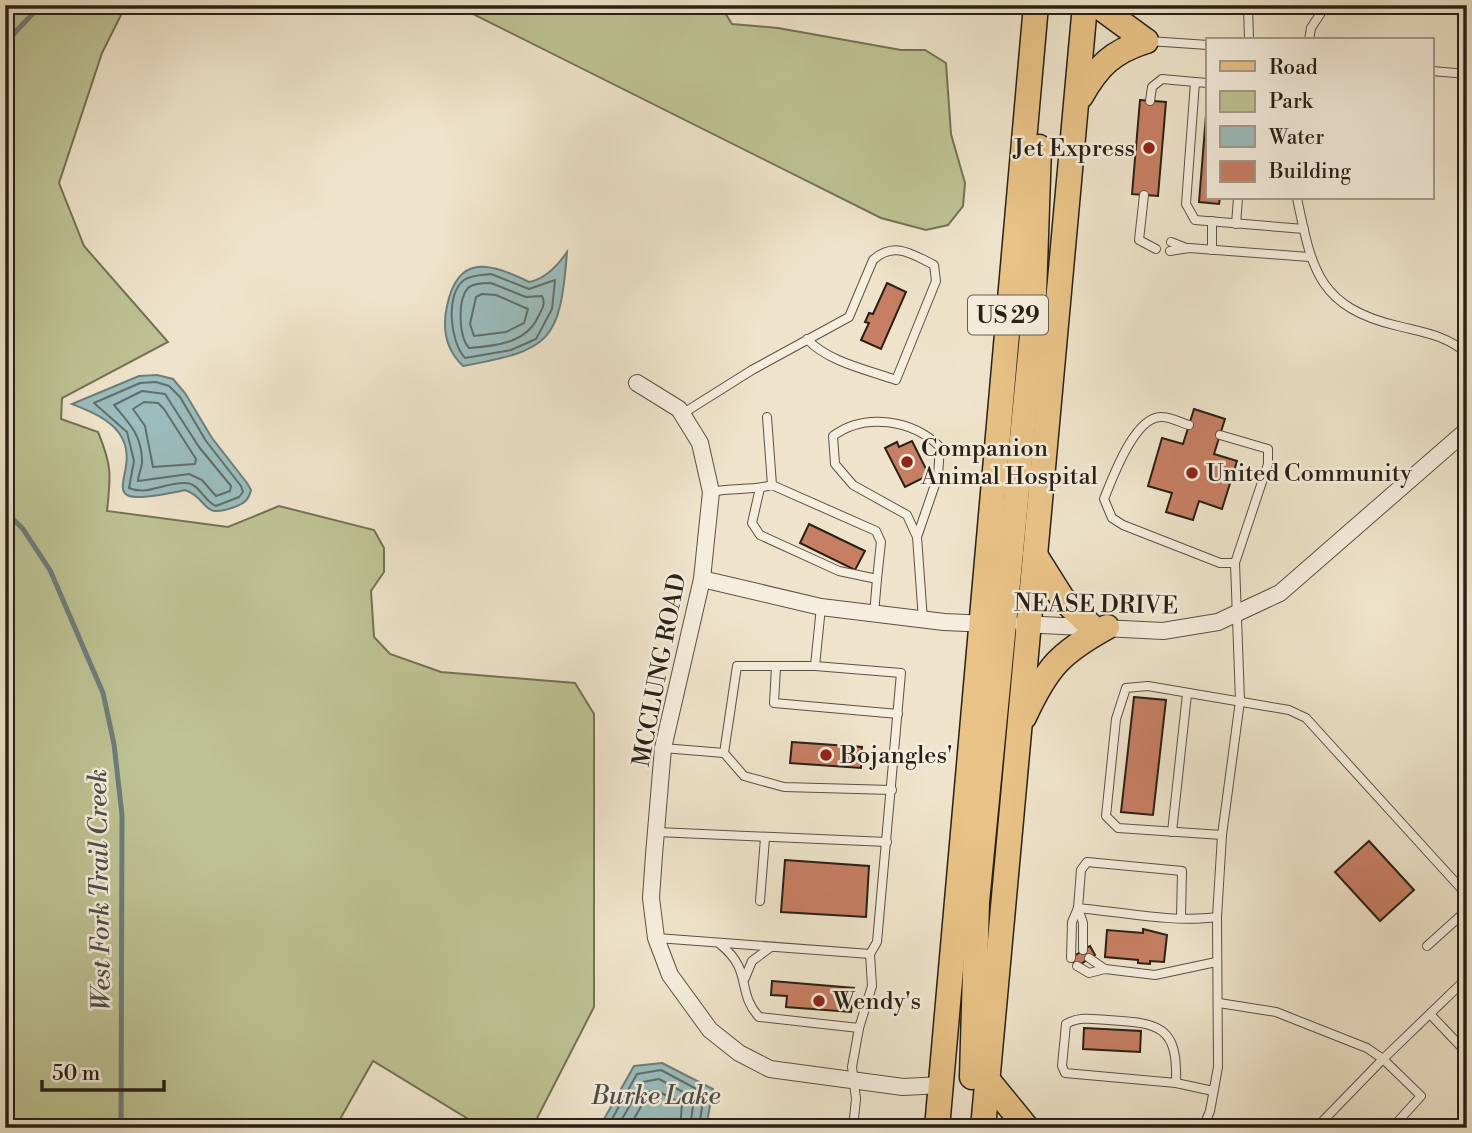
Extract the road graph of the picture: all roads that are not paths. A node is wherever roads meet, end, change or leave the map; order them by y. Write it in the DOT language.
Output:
graph roads {
  1 [pos="1036,5"];
  2 [pos="1085,5"];
  3 [pos="1097,5"];
  4 [pos="1248,5"];
  5 [pos="1326,5"];
  6 [pos="1249,38"];
  7 [pos="1309,38"];
  8 [pos="1146,41"];
  9 [pos="1206,45"];
  10 [pos="1434,71"];
  11 [pos="1467,74"];
  12 [pos="1195,82"];
  13 [pos="1206,83"];
  14 [pos="1150,101"];
  15 [pos="1076,106"];
  16 [pos="1144,195"];
  17 [pos="1238,200"];
  18 [pos="1297,200"];
  19 [pos="1212,222"];
  20 [pos="1236,224"];
  21 [pos="1304,229"];
  22 [pos="1156,245"];
  23 [pos="1170,247"];
  24 [pos="1212,250"];
  25 [pos="1309,257"];
  26 [pos="807,339"];
  27 [pos="1467,353"];
  28 [pos="637,383"];
  29 [pos="682,414"];
  30 [pos="767,417"];
  31 [pos="1189,425"];
  32 [pos="1467,430"];
  33 [pos="1220,435"];
  34 [pos="772,485"];
  35 [pos="760,488"];
  36 [pos="711,492"];
  37 [pos="917,537"];
  38 [pos="1035,555"];
  39 [pos="1235,563"];
  40 [pos="702,579"];
  41 [pos="877,579"];
  42 [pos="821,607"];
  43 [pos="874,614"];
  44 [pos="1237,614"];
  45 [pos="923,620"];
  46 [pos="992,624"];
  47 [pos="1028,624"];
  48 [pos="1100,627"];
  49 [pos="815,666"];
  50 [pos="776,667"];
  51 [pos="1186,694"];
  52 [pos="1240,701"];
  53 [pos="898,714"];
  54 [pos="1018,730"];
  55 [pos="663,748"];
  56 [pos="724,753"];
  57 [pos="892,790"];
  58 [pos="657,832"];
  59 [pos="1172,832"];
  60 [pos="1222,835"];
  61 [pos="765,838"];
  62 [pos="887,842"];
  63 [pos="1467,895"];
  64 [pos="760,901"];
  65 [pos="1078,908"];
  66 [pos="1467,910"];
  67 [pos="1181,917"];
  68 [pos="1217,917"];
  69 [pos="656,938"];
  70 [pos="721,945"];
  71 [pos="1427,946"];
  72 [pos="771,947"];
  73 [pos="1083,950"];
  74 [pos="870,954"];
  75 [pos="1071,957"];
  76 [pos="1089,958"];
  77 [pos="1216,962"];
  78 [pos="1077,966"];
  79 [pos="1105,970"];
  80 [pos="1467,978"];
  81 [pos="744,979"];
  82 [pos="1219,1003"];
  83 [pos="1430,1014"];
  84 [pos="859,1028"];
  85 [pos="1467,1053"];
  86 [pos="1383,1059"];
  87 [pos="987,1079"];
  88 [pos="855,1083"];
  89 [pos="1176,1083"];
  90 [pos="942,1085"];
  91 [pos="1213,1091"];
  92 [pos="1204,1125"];
  93 [pos="983,1127"];
  94 [pos="853,1128"];
  95 [pos="937,1128"];
  96 [pos="951,1128"];
  97 [pos="1027,1128"];
  98 [pos="1216,1128"];
  99 [pos="1316,1128"];
  100 [pos="1392,1128"];
  1 -- 46 [label="main road, US 29"];
  2 -- 15 [label="main road, US 29"];
  3 -- 8 [label="main road"];
  4 -- 6 [label="lane"];
  5 -- 7 [label="lane"];
  8 -- 9 [label="lane"];
  8 -- 15 [label="main road"];
  10 -- 11 [label="lane"];
  12 -- 13 [label="lane"];
  12 -- 14 [label="lane"];
  12 -- 19 [label="lane"];
  15 -- 38 [label="main road, US 29"];
  16 -- 22 [label="lane"];
  17 -- 20 [label="lane"];
  18 -- 21 [label="lane"];
  19 -- 20 [label="lane"];
  19 -- 24 [label="lane"];
  20 -- 21 [label="lane"];
  21 -- 25 [label="lane"];
  23 -- 24 [label="lane"];
  24 -- 25 [label="lane"];
  25 -- 27 [label="lane"];
  26 -- 26 [label="lane"];
  26 -- 29 [label="lane"];
  28 -- 29 [label="street, MCCLUNG ROAD"];
  29 -- 36 [label="street, MCCLUNG ROAD"];
  30 -- 34 [label="lane"];
  31 -- 39 [label="lane"];
  32 -- 44 [label="street, NEASE DRIVE"];
  33 -- 39 [label="lane"];
  34 -- 35 [label="lane"];
  34 -- 41 [label="lane"];
  35 -- 36 [label="lane"];
  35 -- 41 [label="lane"];
  36 -- 40 [label="street, MCCLUNG ROAD"];
  37 -- 37 [label="lane"];
  37 -- 45 [label="lane"];
  38 -- 47 [label="main road, US 29"];
  38 -- 48 [label="main road"];
  39 -- 44 [label="lane"];
  40 -- 42 [label="street, NEASE DRIVE"];
  40 -- 55 [label="street, MCCLUNG ROAD"];
  41 -- 43 [label="lane"];
  42 -- 43 [label="street, NEASE DRIVE"];
  42 -- 49 [label="lane"];
  43 -- 45 [label="street, NEASE DRIVE"];
  44 -- 48 [label="street, NEASE DRIVE"];
  44 -- 52 [label="lane"];
  45 -- 46 [label="street, NEASE DRIVE"];
  46 -- 47 [label="street, NEASE DRIVE"];
  46 -- 90 [label="main road, US 29"];
  46 -- 93 [label="main road"];
  47 -- 48 [label="street, NEASE DRIVE"];
  47 -- 54 [label="main road, US 29"];
  48 -- 54 [label="main road"];
  49 -- 50 [label="lane"];
  49 -- 53 [label="lane"];
  50 -- 53 [label="lane"];
  50 -- 56 [label="lane"];
  51 -- 52 [label="lane"];
  51 -- 59 [label="lane"];
  51 -- 59 [label="lane"];
  52 -- 60 [label="lane"];
  52 -- 63 [label="lane"];
  53 -- 57 [label="lane"];
  54 -- 87 [label="main road, US 29"];
  55 -- 56 [label="lane"];
  55 -- 58 [label="street, MCCLUNG ROAD"];
  56 -- 57 [label="lane"];
  57 -- 62 [label="lane"];
  58 -- 61 [label="lane"];
  58 -- 69 [label="street, MCCLUNG ROAD"];
  59 -- 60 [label="lane"];
  60 -- 68 [label="lane"];
  61 -- 62 [label="lane"];
  61 -- 64 [label="lane"];
  62 -- 74 [label="lane"];
  65 -- 67 [label="lane"];
  65 -- 67 [label="lane"];
  65 -- 73 [label="lane"];
  65 -- 75 [label="lane"];
  66 -- 71 [label="lane"];
  67 -- 68 [label="lane"];
  68 -- 77 [label="lane"];
  69 -- 70 [label="lane"];
  69 -- 88 [label="street, MCCLUNG ROAD"];
  70 -- 72 [label="lane"];
  70 -- 81 [label="lane"];
  72 -- 74 [label="lane"];
  72 -- 81 [label="lane"];
  74 -- 84 [label="lane"];
  76 -- 79 [label="lane"];
  77 -- 79 [label="lane"];
  77 -- 82 [label="lane"];
  78 -- 79 [label="lane"];
  80 -- 83 [label="lane"];
  81 -- 84 [label="lane"];
  82 -- 86 [label="lane"];
  82 -- 91 [label="lane"];
  83 -- 85 [label="lane"];
  83 -- 86 [label="lane"];
  84 -- 88 [label="lane"];
  86 -- 99 [label="lane"];
  86 -- 100 [label="lane"];
  87 -- 93 [label="main road, US 29"];
  87 -- 97 [label="main road"];
  88 -- 90 [label="street, MCCLUNG ROAD"];
  88 -- 94 [label="lane"];
  89 -- 89 [label="lane"];
  89 -- 91 [label="lane"];
  90 -- 95 [label="main road, US 29"];
  90 -- 96 [label="main road"];
  91 -- 92 [label="lane"];
  92 -- 98 [label="lane"];
}
